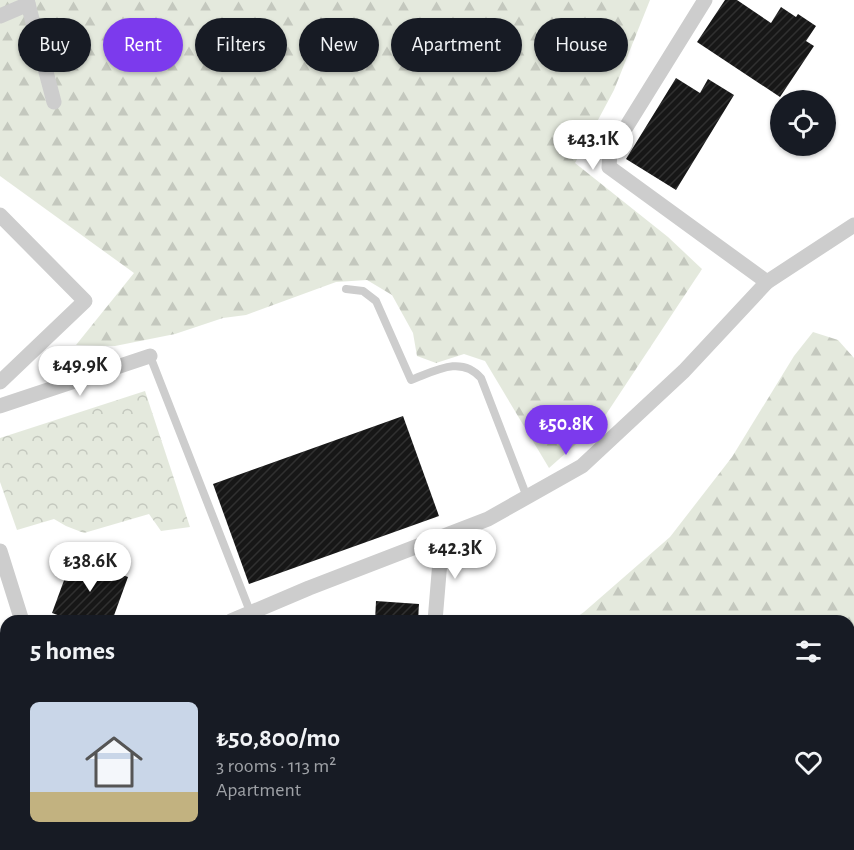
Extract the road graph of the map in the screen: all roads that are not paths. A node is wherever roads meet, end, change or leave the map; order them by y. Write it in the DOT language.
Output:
graph roads {
  1 [pos="705,0"];
  2 [pos="28,2"];
  3 [pos="0,16"];
  4 [pos="54,102"];
  5 [pos="0,215"];
  6 [pos="854,225"];
  7 [pos="767,282"];
  8 [pos="346,289"];
  9 [pos="150,356"];
  10 [pos="0,382"];
  11 [pos="0,406"];
  12 [pos="527,497"];
  13 [pos="442,537"];
  14 [pos="0,551"];
  15 [pos="20,615"];
  16 [pos="250,615"];
  17 [pos="257,615"];
  18 [pos="436,615"];
  1 -- 7 [label="street"];
  2 -- 3 [label="street"];
  2 -- 4 [label="street"];
  5 -- 10 [label="street"];
  6 -- 7 [label="street"];
  7 -- 12 [label="street"];
  8 -- 12 [label="lane"];
  9 -- 11 [label="street"];
  9 -- 16 [label="lane"];
  12 -- 13 [label="street"];
  13 -- 17 [label="street"];
  13 -- 18 [label="street"];
  14 -- 15 [label="street"];
}
